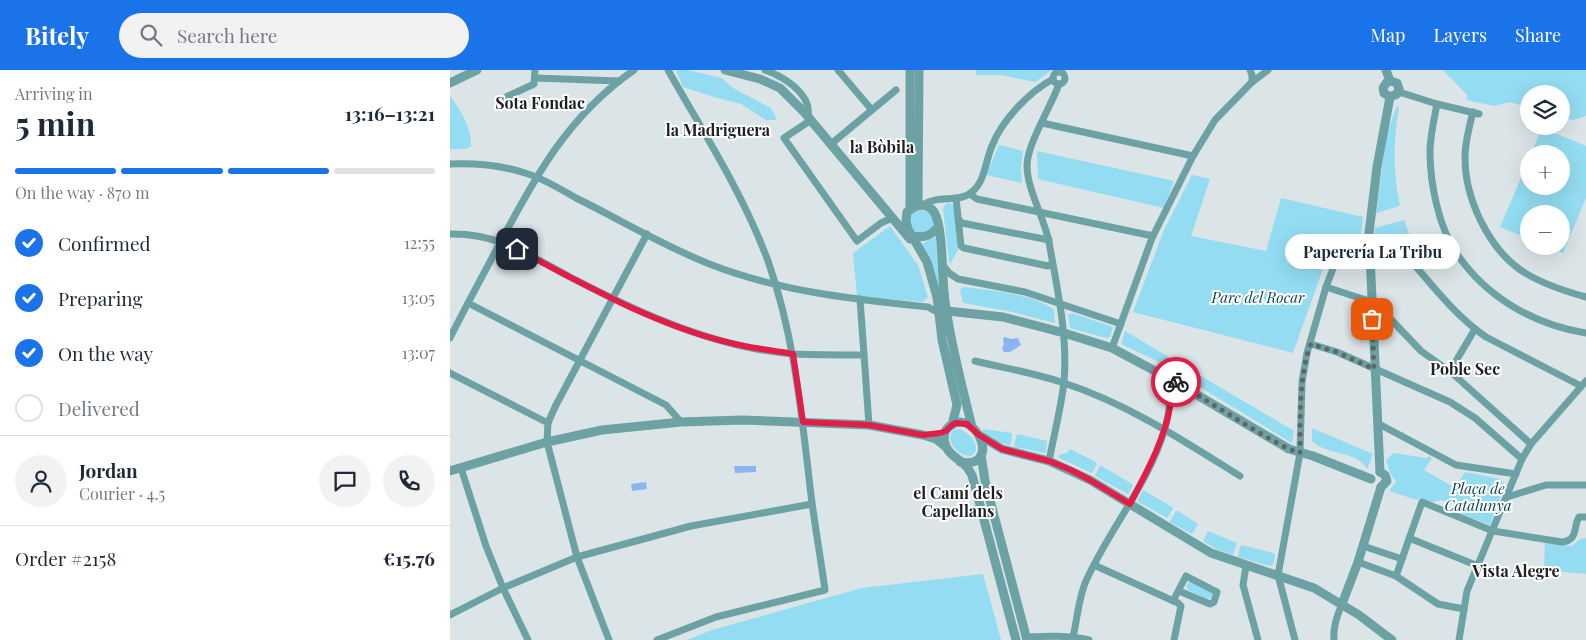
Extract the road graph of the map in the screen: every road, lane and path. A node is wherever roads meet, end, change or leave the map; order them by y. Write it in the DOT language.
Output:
graph roads {
  1 [pos="477,70"];
  2 [pos="634,70"];
  3 [pos="668,70"];
  4 [pos="725,70"];
  5 [pos="766,70"];
  6 [pos="839,70"];
  7 [pos="910,70"];
  8 [pos="919,70"];
  9 [pos="1250,70"];
  10 [pos="1268,70"];
  11 [pos="1386,70"];
  12 [pos="1064,71"];
  13 [pos="744,72"];
  14 [pos="535,74"];
  15 [pos="759,75"];
  16 [pos="619,81"];
  17 [pos="1056,81"];
  18 [pos="1390,81"];
  19 [pos="1252,82"];
  20 [pos="450,83"];
  21 [pos="896,90"];
  22 [pos="1399,92"];
  23 [pos="506,97"];
  24 [pos="1390,97"];
  25 [pos="1437,104"];
  26 [pos="871,109"];
  27 [pos="809,118"];
  28 [pos="1042,123"];
  29 [pos="831,144"];
  30 [pos="1193,156"];
  31 [pos="450,164"];
  32 [pos="536,177"];
  33 [pos="970,194"];
  34 [pos="944,198"];
  35 [pos="956,198"];
  36 [pos="920,203"];
  37 [pos="884,207"];
  38 [pos="908,211"];
  39 [pos="1041,213"];
  40 [pos="892,218"];
  41 [pos="959,220"];
  42 [pos="938,224"];
  43 [pos="450,234"];
  44 [pos="647,234"];
  45 [pos="909,235"];
  46 [pos="1153,236"];
  47 [pos="1048,240"];
  48 [pos="501,241"];
  49 [pos="1370,261"];
  50 [pos="942,264"];
  51 [pos="1052,264"];
  52 [pos="1334,266"];
  53 [pos="775,285"];
  54 [pos="1326,287"];
  55 [pos="936,297"];
  56 [pos="1586,297"];
  57 [pos="612,299"];
  58 [pos="860,299"];
  59 [pos="1372,302"];
  60 [pos="1059,303"];
  61 [pos="468,304"];
  62 [pos="928,307"];
  63 [pos="943,312"];
  64 [pos="1121,324"];
  65 [pos="1475,329"];
  66 [pos="1064,333"];
  67 [pos="1586,334"];
  68 [pos="450,338"];
  69 [pos="1311,344"];
  70 [pos="1112,348"];
  71 [pos="793,354"];
  72 [pos="863,355"];
  73 [pos="579,361"];
  74 [pos="975,361"];
  75 [pos="1374,369"];
  76 [pos="1450,371"];
  77 [pos="450,373"];
  78 [pos="1170,379"];
  79 [pos="1064,383"];
  80 [pos="1584,383"];
  81 [pos="681,422"];
  82 [pos="803,422"];
  83 [pos="548,423"];
  84 [pos="1379,424"];
  85 [pos="869,425"];
  86 [pos="949,428"];
  87 [pos="972,428"];
  88 [pos="1165,429"];
  89 [pos="923,435"];
  90 [pos="979,435"];
  91 [pos="548,442"];
  92 [pos="1531,444"];
  93 [pos="946,447"];
  94 [pos="1002,449"];
  95 [pos="1300,453"];
  96 [pos="982,454"];
  97 [pos="1522,459"];
  98 [pos="1049,461"];
  99 [pos="960,462"];
  100 [pos="461,468"];
  101 [pos="450,472"];
  102 [pos="1380,472"];
  103 [pos="1516,474"];
  104 [pos="1240,476"];
  105 [pos="1371,479"];
  106 [pos="1586,485"];
  107 [pos="1381,487"];
  108 [pos="1507,497"];
  109 [pos="812,504"];
  110 [pos="1130,504"];
  111 [pos="1586,516"];
  112 [pos="1493,531"];
  113 [pos="1409,538"];
  114 [pos="1363,546"];
  115 [pos="577,557"];
  116 [pos="1402,559"];
  117 [pos="1358,562"];
  118 [pos="1094,566"];
  119 [pos="1246,566"];
  120 [pos="1478,566"];
  121 [pos="1278,575"];
  122 [pos="1396,576"];
  123 [pos="503,588"];
  124 [pos="1179,591"];
  125 [pos="1173,601"];
  126 [pos="1342,604"];
  127 [pos="1464,609"];
  128 [pos="450,615"];
  129 [pos="1073,637"];
  130 [pos="1027,639"];
  131 [pos="528,640"];
  132 [pos="609,640"];
  133 [pos="657,640"];
  134 [pos="1016,640"];
  135 [pos="1089,640"];
  136 [pos="1174,640"];
  137 [pos="1258,640"];
  138 [pos="1295,640"];
  139 [pos="1334,640"];
  140 [pos="1392,640"];
  141 [pos="1459,640"];
  1 -- 20 [label="street"];
  2 -- 16 [label="street"];
  3 -- 53 [label="street"];
  4 -- 13 [label="street"];
  5 -- 27 [label="street"];
  6 -- 26 [label="street"];
  7 -- 38 [label="street"];
  8 -- 36 [label="street"];
  9 -- 19 [label="street"];
  10 -- 19 [label="street"];
  11 -- 18 [label="street"];
  12 -- 17 [label="street"];
  13 -- 15 [label="street"];
  14 -- 16 [label="street"];
  14 -- 23 [label="street"];
  15 -- 27 [label="street"];
  16 -- 32 [label="street"];
  17 -- 28 [label="street"];
  17 -- 33 [label="street"];
  18 -- 22 [label="street"];
  18 -- 24 [label="street"];
  19 -- 30 [label="street"];
  21 -- 26 [label="street"];
  22 -- 24 [label="street"];
  22 -- 25 [label="street"];
  24 -- 49 [label="street"];
  25 -- 56 [label="street"];
  25 -- 67 [label="street"];
  26 -- 29 [label="street"];
  27 -- 29 [label="street"];
  27 -- 40 [label="street"];
  28 -- 30 [label="street"];
  28 -- 39 [label="street"];
  29 -- 37 [label="street"];
  30 -- 46 [label="street"];
  31 -- 32 [label="street"];
  32 -- 44 [label="street"];
  32 -- 48 [label="street"];
  33 -- 35 [label="street"];
  33 -- 39 [label="street"];
  34 -- 35 [label="street"];
  34 -- 36 [label="street"];
  34 -- 42 [label="street"];
  35 -- 41 [label="street"];
  36 -- 38 [label="street"];
  36 -- 42 [label="street"];
  37 -- 38 [label="street"];
  37 -- 40 [label="street"];
  38 -- 45 [label="street"];
  39 -- 46 [label="street"];
  39 -- 47 [label="street"];
  40 -- 45 [label="street"];
  41 -- 47 [label="street"];
  41 -- 51 [label="street"];
  42 -- 45 [label="street"];
  42 -- 50 [label="street"];
  43 -- 48 [label="street"];
  44 -- 53 [label="street"];
  44 -- 57 [label="street"];
  45 -- 55 [label="street"];
  46 -- 64 [label="street"];
  47 -- 51 [label="street"];
  48 -- 57 [label="street"];
  48 -- 61 [label="street"];
  49 -- 59 [label="street"];
  49 -- 65 [label="street"];
  50 -- 60 [label="street"];
  50 -- 63 [label="street"];
  51 -- 60 [label="street"];
  52 -- 54 [label="street"];
  53 -- 58 [label="street"];
  53 -- 71 [label="street"];
  54 -- 59 [label="street"];
  54 -- 69 [label="street"];
  55 -- 62 [label="street"];
  55 -- 63 [label="street"];
  57 -- 71 [label="street"];
  57 -- 73 [label="street"];
  58 -- 62 [label="street"];
  58 -- 72 [label="street"];
  59 -- 75 [label="street"];
  59 -- 76 [label="street"];
  60 -- 64 [label="street"];
  60 -- 66 [label="street"];
  61 -- 68 [label="street"];
  61 -- 73 [label="street"];
  62 -- 63 [label="street"];
  63 -- 66 [label="street"];
  63 -- 86 [label="street"];
  63 -- 87 [label="street"];
  64 -- 70 [label="street"];
  65 -- 76 [label="street"];
  65 -- 80 [label="street"];
  66 -- 70 [label="street"];
  66 -- 79 [label="street"];
  69 -- 75 [label="street"];
  69 -- 95 [label="street"];
  70 -- 78 [label="street"];
  71 -- 72 [label="street"];
  71 -- 82 [label="street"];
  72 -- 85 [label="street"];
  73 -- 81 [label="street"];
  73 -- 83 [label="street"];
  74 -- 79 [label="street"];
  75 -- 84 [label="street"];
  75 -- 97 [label="street"];
  76 -- 92 [label="street"];
  77 -- 83 [label="street"];
  78 -- 88 [label="street"];
  78 -- 95 [label="street"];
  79 -- 88 [label="street"];
  79 -- 98 [label="street"];
  80 -- 92 [label="street"];
  81 -- 82 [label="street"];
  81 -- 91 [label="street"];
  82 -- 85 [label="street"];
  82 -- 109 [label="street"];
  83 -- 91 [label="street"];
  84 -- 102 [label="street"];
  84 -- 103 [label="street"];
  85 -- 89 [label="street"];
  86 -- 87 [label="street"];
  86 -- 89 [label="street"];
  86 -- 93 [label="street"];
  87 -- 90 [label="street"];
  88 -- 104 [label="street"];
  88 -- 110 [label="street"];
  89 -- 93 [label="street"];
  90 -- 94 [label="street"];
  90 -- 96 [label="street"];
  91 -- 100 [label="street"];
  91 -- 115 [label="street"];
  92 -- 97 [label="street"];
  93 -- 99 [label="street"];
  94 -- 96 [label="street"];
  94 -- 98 [label="street"];
  95 -- 105 [label="street"];
  95 -- 121 [label="street"];
  96 -- 99 [label="street"];
  96 -- 130 [label="street"];
  97 -- 103 [label="street"];
  98 -- 110 [label="street"];
  99 -- 134 [label="street"];
  100 -- 101 [label="street"];
  100 -- 123 [label="street"];
  102 -- 105 [label="street"];
  102 -- 107 [label="street"];
  103 -- 108 [label="street"];
  105 -- 107 [label="street"];
  106 -- 108 [label="street"];
  107 -- 114 [label="street"];
  108 -- 112 [label="street"];
  109 -- 115 [label="street"];
  109 -- 133 [label="street"];
  110 -- 118 [label="street"];
  110 -- 119 [label="street"];
  111 -- 112 [label="street"];
  112 -- 113 [label="street"];
  112 -- 120 [label="street"];
  113 -- 116 [label="street"];
  113 -- 120 [label="street"];
  114 -- 116 [label="street"];
  114 -- 117 [label="street"];
  115 -- 123 [label="street"];
  115 -- 132 [label="street"];
  116 -- 122 [label="street"];
  117 -- 122 [label="street"];
  117 -- 126 [label="street"];
  118 -- 125 [label="street"];
  118 -- 129 [label="street"];
  119 -- 121 [label="street"];
  119 -- 137 [label="street"];
  120 -- 127 [label="street"];
  121 -- 126 [label="street"];
  121 -- 138 [label="street"];
  122 -- 127 [label="street"];
  123 -- 128 [label="street"];
  123 -- 131 [label="street"];
  124 -- 124 [label="street"];
  124 -- 125 [label="street"];
  125 -- 136 [label="street"];
  126 -- 139 [label="street"];
  126 -- 140 [label="street"];
  127 -- 141 [label="street"];
  129 -- 130 [label="street"];
  129 -- 135 [label="street"];
}
